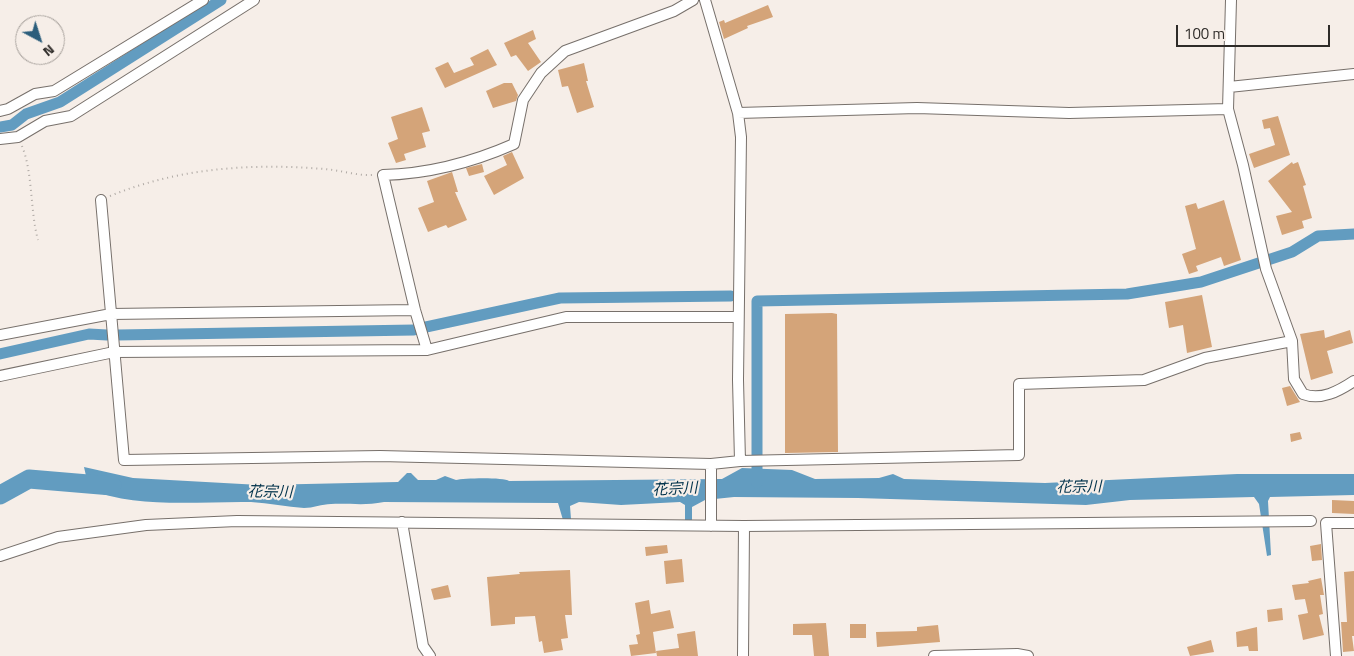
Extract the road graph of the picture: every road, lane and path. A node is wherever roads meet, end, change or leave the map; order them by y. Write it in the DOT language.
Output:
graph roads {
  1 [pos="203,0"];
  2 [pos="254,0"];
  3 [pos="693,0"];
  4 [pos="705,0"];
  5 [pos="1231,0"];
  6 [pos="1354,74"];
  7 [pos="1229,86"];
  8 [pos="1228,109"];
  9 [pos="0,111"];
  10 [pos="738,113"];
  11 [pos="18,137"];
  12 [pos="0,139"];
  13 [pos="383,175"];
  14 [pos="101,200"];
  15 [pos="38,240"];
  16 [pos="415,310"];
  17 [pos="111,314"];
  18 [pos="738,317"];
  19 [pos="0,335"];
  20 [pos="1292,341"];
  21 [pos="427,350"];
  22 [pos="114,352"];
  23 [pos="0,376"];
  24 [pos="1354,381"];
  25 [pos="740,461"];
  26 [pos="711,468"];
  27 [pos="1311,521"];
  28 [pos="402,522"];
  29 [pos="711,522"];
  30 [pos="1354,523"];
  31 [pos="744,526"];
  32 [pos="0,556"];
  33 [pos="430,656"];
  34 [pos="743,656"];
  35 [pos="934,656"];
  36 [pos="1028,656"];
  37 [pos="1336,656"];
  1 -- 9 [label="street"];
  2 -- 11 [label="street"];
  3 -- 13 [label="street"];
  4 -- 10 [label="street"];
  5 -- 7 [label="street"];
  6 -- 7 [label="street"];
  7 -- 8 [label="street"];
  8 -- 10 [label="street"];
  8 -- 20 [label="street"];
  10 -- 18 [label="street"];
  11 -- 12 [label="street"];
  11 -- 15 [label="path"];
  13 -- 14 [label="path"];
  13 -- 16 [label="street"];
  14 -- 17 [label="street"];
  16 -- 17 [label="street"];
  16 -- 21 [label="street"];
  17 -- 19 [label="street"];
  17 -- 22 [label="street"];
  18 -- 21 [label="street"];
  18 -- 25 [label="street"];
  20 -- 24 [label="street"];
  20 -- 25 [label="street"];
  21 -- 22 [label="street"];
  22 -- 23 [label="street"];
  22 -- 26 [label="street"];
  25 -- 26 [label="street"];
  26 -- 29 [label="street"];
  27 -- 31 [label="street"];
  28 -- 29 [label="street"];
  28 -- 32 [label="street"];
  28 -- 33 [label="street"];
  29 -- 31 [label="street"];
  30 -- 37 [label="street"];
  31 -- 34 [label="street"];
  35 -- 36 [label="street"];
}
